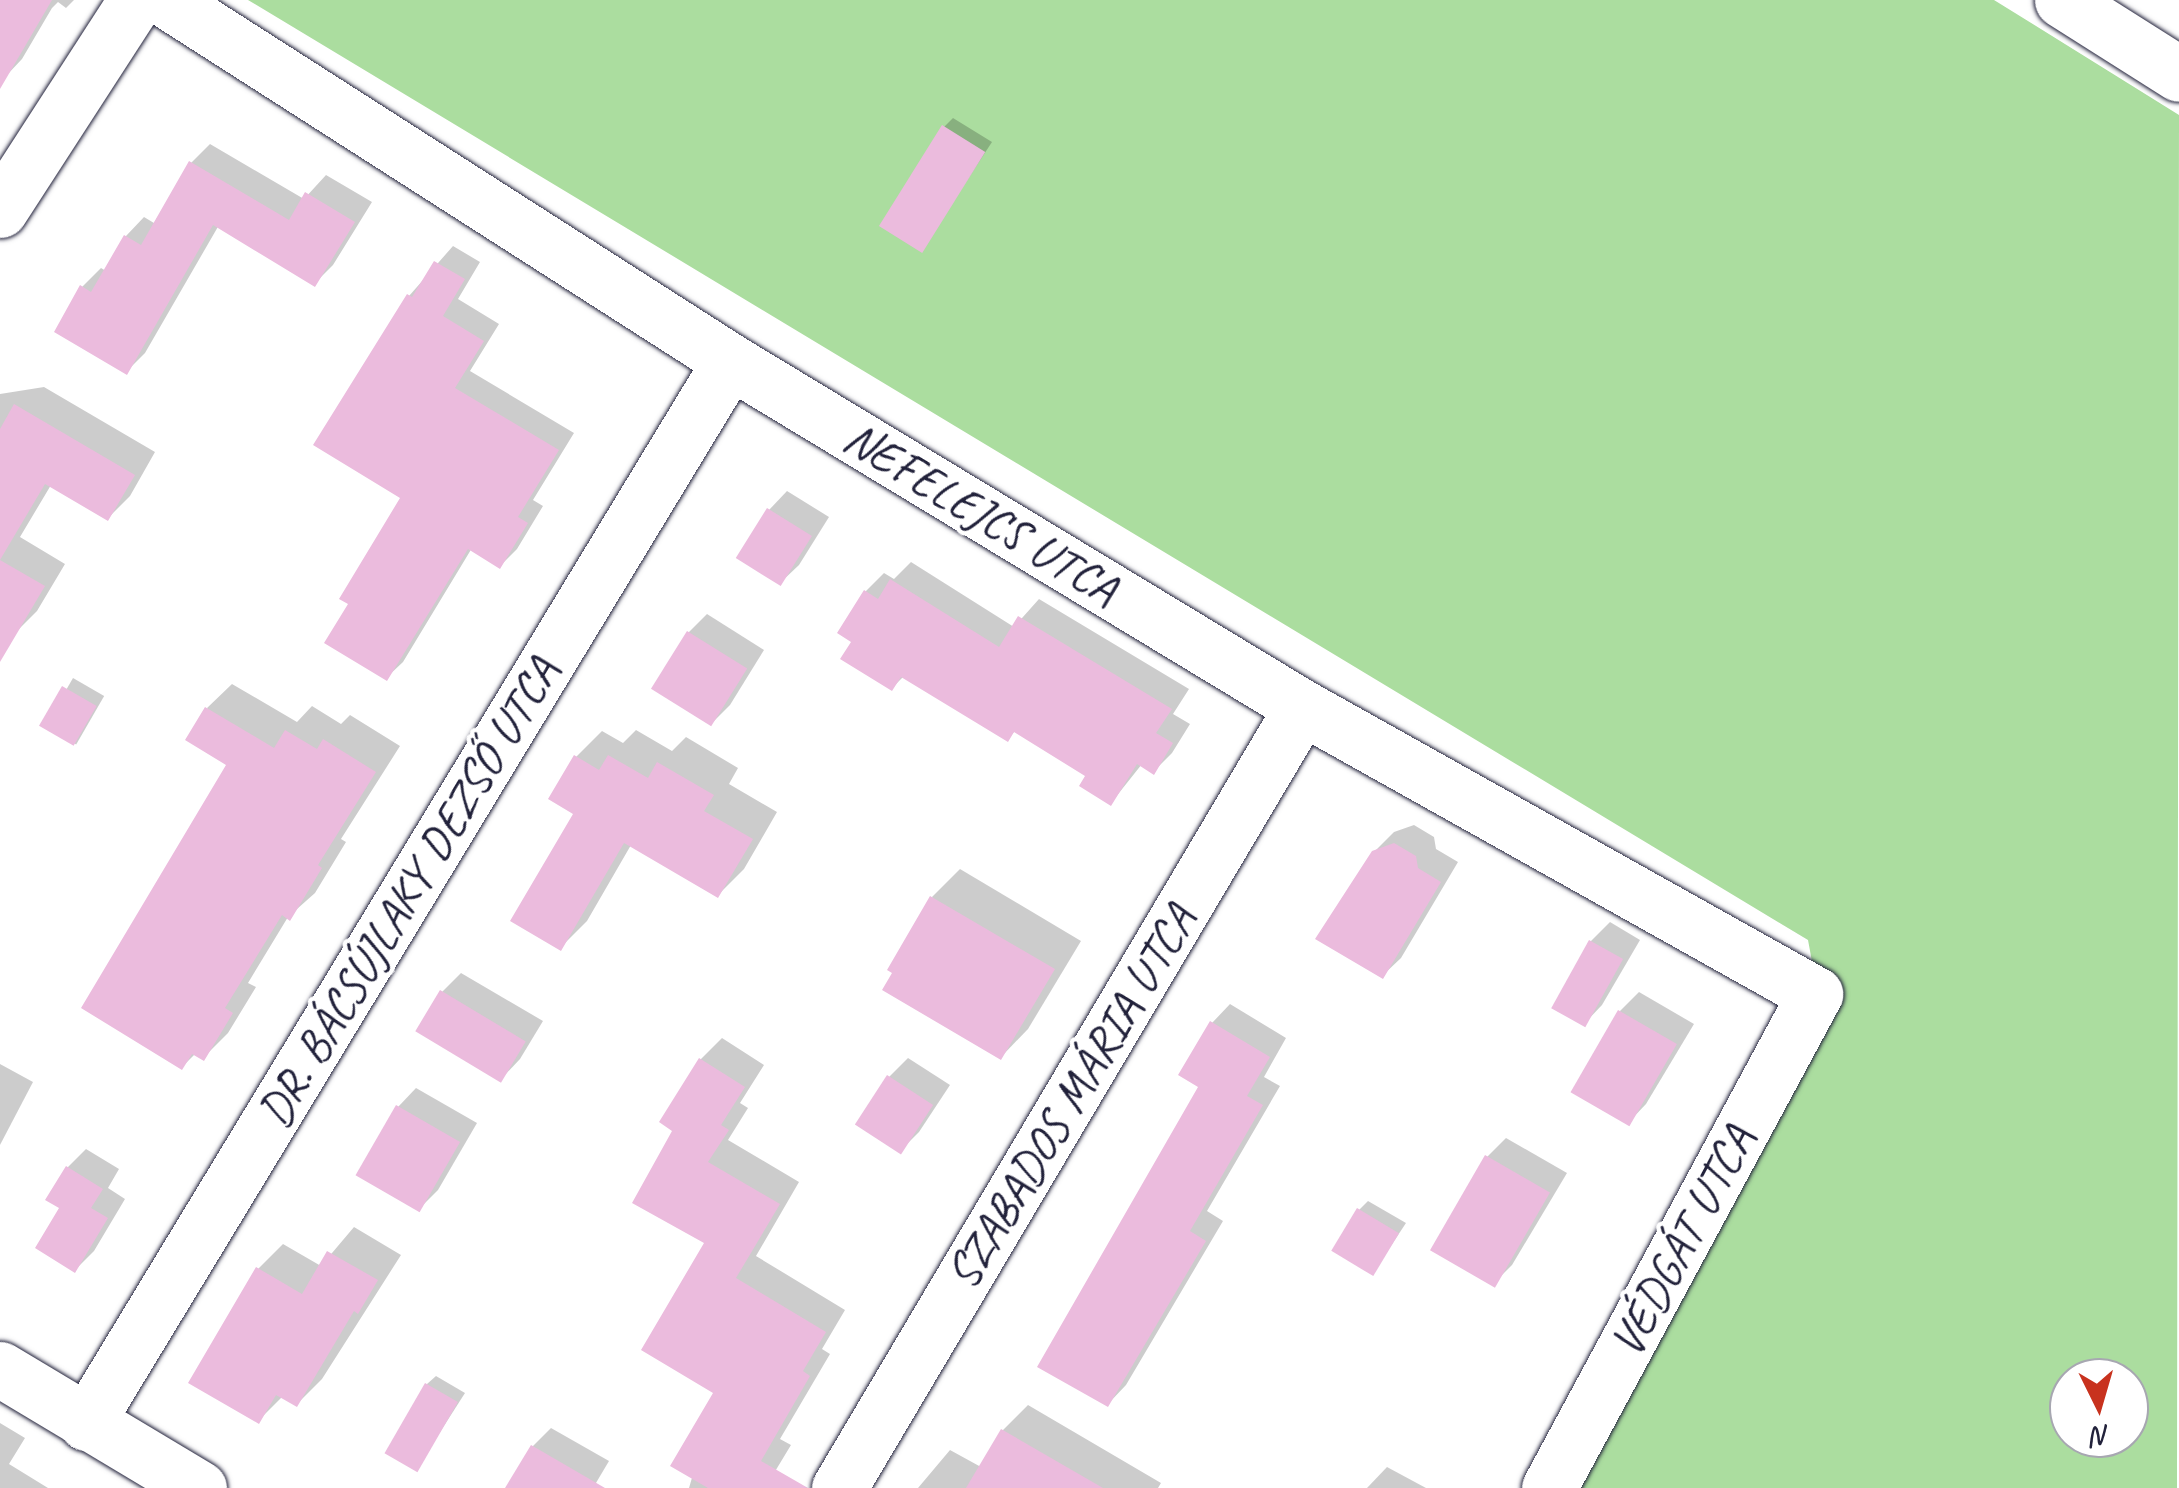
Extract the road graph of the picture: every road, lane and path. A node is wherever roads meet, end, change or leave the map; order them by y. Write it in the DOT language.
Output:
graph roads {
  1 [pos="136,0"];
  2 [pos="166,0"];
  3 [pos="2062,0"];
  4 [pos="2179,74"];
  5 [pos="0,210"];
  6 [pos="730,360"];
  7 [pos="1302,707"];
  8 [pos="1815,994"];
  9 [pos="0,1369"];
  10 [pos="86,1423"];
  11 [pos="199,1488"];
  12 [pos="839,1488"];
  13 [pos="1549,1488"];
  1 -- 5 [label="street"];
  2 -- 6 [label="street, NEFELEJCS UTCA"];
  3 -- 4 [label="street"];
  6 -- 7 [label="street, NEFELEJCS UTCA"];
  6 -- 10 [label="street, DR. BÁCSÚJLAKY DEZSŐ UTCA"];
  7 -- 8 [label="street, NEFELEJCS UTCA"];
  7 -- 12 [label="street, SZABADOS MÁRIA UTCA"];
  8 -- 13 [label="street, VÉDGÁT UTCA"];
  9 -- 10 [label="street"];
  10 -- 11 [label="street"];
}
